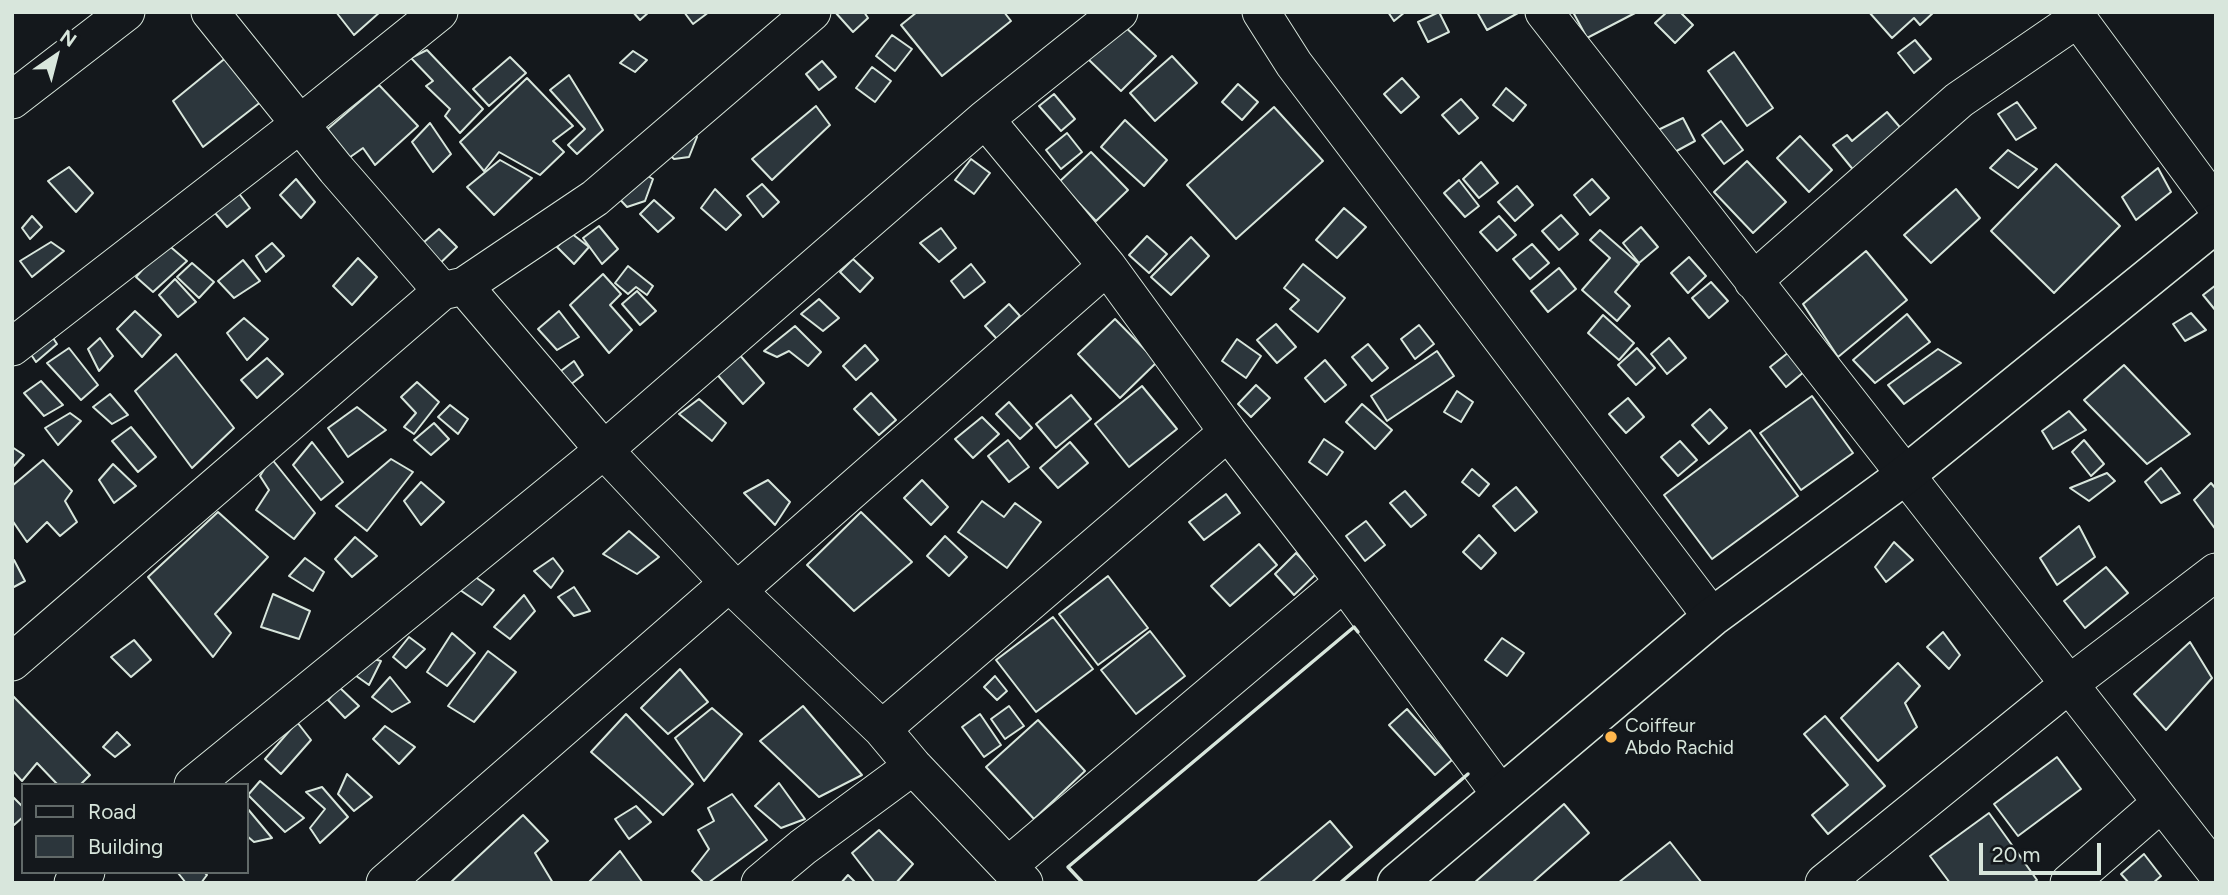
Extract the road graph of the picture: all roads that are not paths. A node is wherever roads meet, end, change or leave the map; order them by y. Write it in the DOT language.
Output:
graph roads {
  1 [pos="126,12"];
  2 [pos="210,12"];
  3 [pos="439,12"];
  4 [pos="812,12"];
  5 [pos="1119,12"];
  6 [pos="1261,12"];
  7 [pos="1544,12"];
  8 [pos="2075,16"];
  9 [pos="12,100"];
  10 [pos="985,119"];
  11 [pos="300,124"];
  12 [pos="2216,206"];
  13 [pos="2216,223"];
  14 [pos="1107,267"];
  15 [pos="1753,281"];
  16 [pos="453,289"];
  17 [pos="12,347"];
  18 [pos="1228,432"];
  19 [pos="604,450"];
  20 [pos="1904,476"];
  21 [pos="2216,572"];
  22 [pos="1344,582"];
  23 [pos="733,587"];
  24 [pos="1712,617"];
  25 [pos="12,662"];
  26 [pos="2068,685"];
  27 [pos="882,729"];
  28 [pos="913,766"];
  29 [pos="195,783"];
  30 [pos="1501,795"];
  31 [pos="2161,803"];
  32 [pos="2216,873"];
  33 [pos="1017,874"];
  34 [pos="385,883"];
  35 [pos="760,883"];
  36 [pos="1397,883"];
  37 [pos="1824,883"];
  38 [pos="2069,883"];
  1 -- 9 [label="street"];
  2 -- 11 [label="street"];
  3 -- 11 [label="street"];
  4 -- 16 [label="street"];
  5 -- 10 [label="street"];
  6 -- 24 [label="street"];
  7 -- 15 [label="street"];
  8 -- 12 [label="street"];
  8 -- 15 [label="street"];
  10 -- 14 [label="street"];
  10 -- 19 [label="street"];
  11 -- 16 [label="street"];
  11 -- 17 [label="street"];
  13 -- 20 [label="main road"];
  14 -- 18 [label="street"];
  14 -- 23 [label="street"];
  15 -- 20 [label="street"];
  16 -- 19 [label="street"];
  16 -- 25 [label="street"];
  18 -- 22 [label="street"];
  18 -- 27 [label="street"];
  19 -- 23 [label="street"];
  19 -- 29 [label="street"];
  20 -- 24 [label="main road"];
  20 -- 26 [label="street"];
  21 -- 26 [label="street"];
  22 -- 30 [label="street"];
  22 -- 33 [label="street"];
  23 -- 27 [label="street"];
  23 -- 34 [label="street"];
  24 -- 30 [label="main road"];
  26 -- 31 [label="street"];
  26 -- 37 [label="street"];
  27 -- 28 [label="street"];
  28 -- 33 [label="street"];
  28 -- 35 [label="street"];
  30 -- 36 [label="main road"];
  31 -- 32 [label="street"];
  31 -- 38 [label="street"];
}
